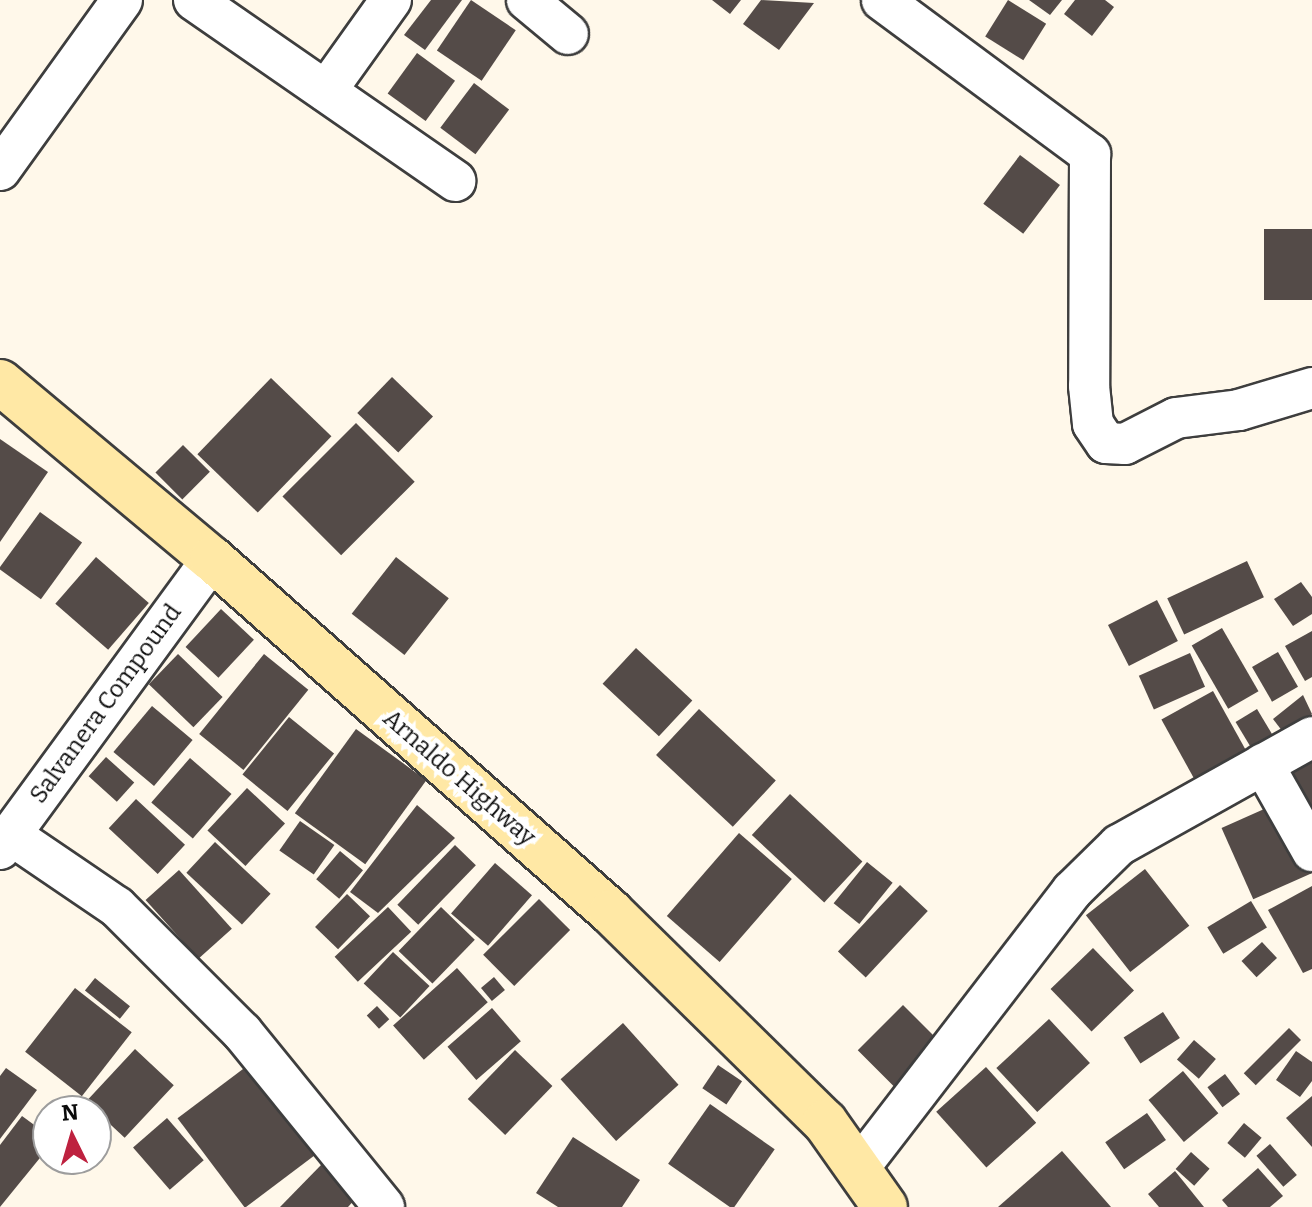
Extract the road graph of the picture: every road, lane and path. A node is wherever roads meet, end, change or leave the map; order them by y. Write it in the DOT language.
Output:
graph roads {
  1 [pos="122,0"];
  2 [pos="194,0"];
  3 [pos="391,0"];
  4 [pos="527,0"];
  5 [pos="882,0"];
  6 [pos="568,34"];
  7 [pos="326,91"];
  8 [pos="0,170"];
  9 [pos="455,181"];
  10 [pos="0,382"];
  11 [pos="1312,388"];
  12 [pos="212,559"];
  13 [pos="1312,737"];
  14 [pos="1263,764"];
  15 [pos="5,842"];
  16 [pos="1312,851"];
  17 [pos="858,1169"];
  18 [pos="384,1207"];
  19 [pos="885,1207"];
  1 -- 8 [label="street"];
  2 -- 7 [label="street"];
  3 -- 7 [label="street"];
  4 -- 6 [label="street"];
  5 -- 11 [label="street"];
  7 -- 9 [label="street"];
  10 -- 12 [label="main road, Arnaldo Highway"];
  12 -- 15 [label="street, Salvanera Compound"];
  12 -- 17 [label="main road, Arnaldo Highway"];
  13 -- 14 [label="street"];
  14 -- 16 [label="street"];
  14 -- 17 [label="street"];
  15 -- 18 [label="street"];
  17 -- 19 [label="main road, Arnaldo Highway"];
}
